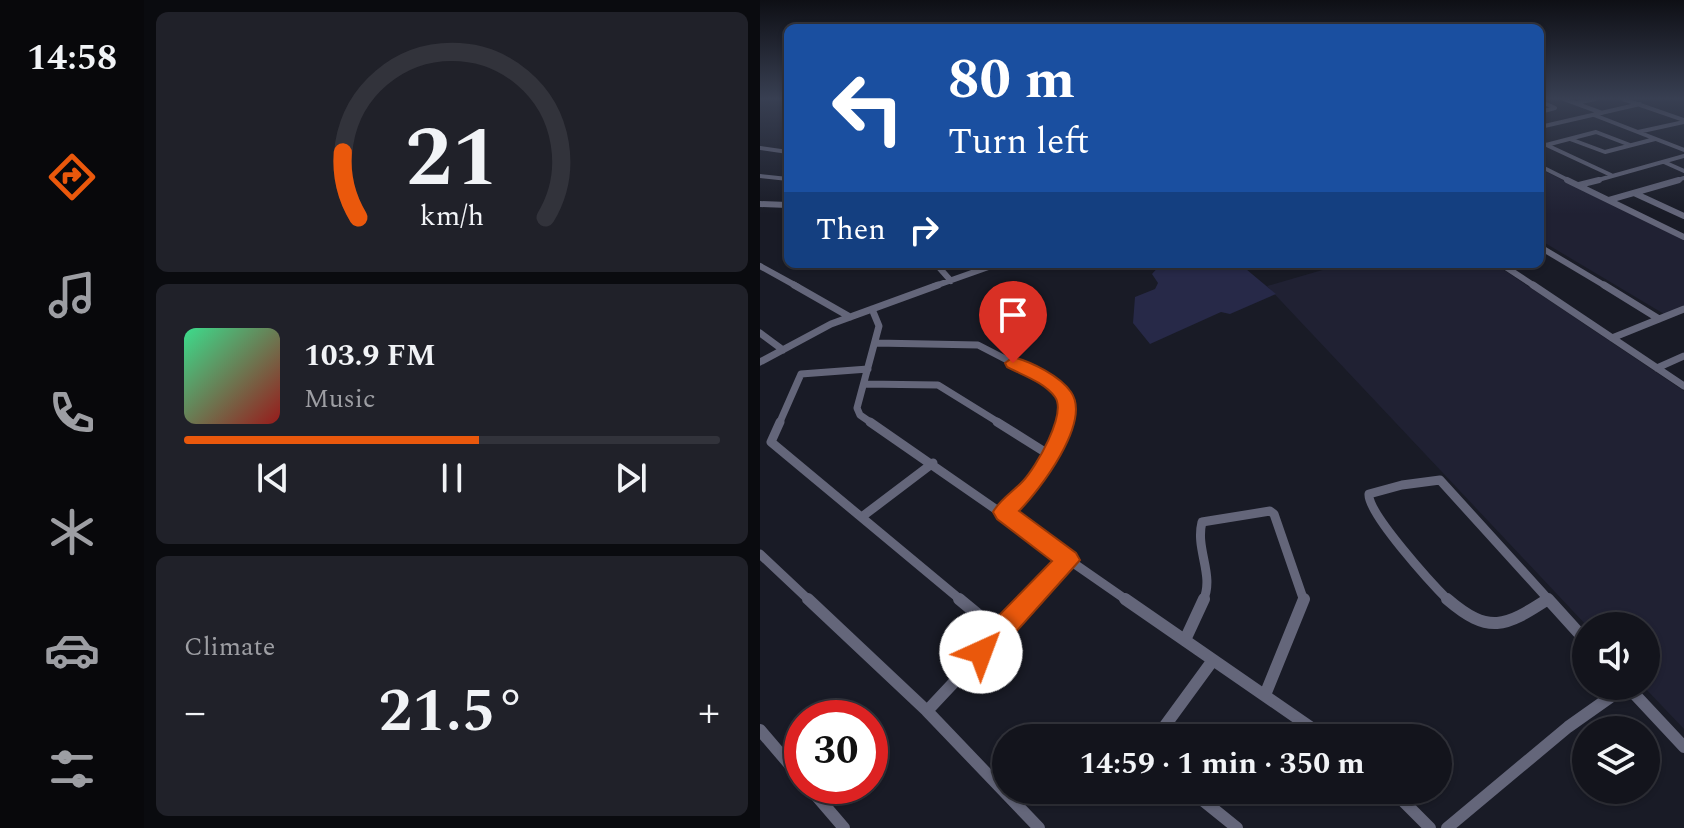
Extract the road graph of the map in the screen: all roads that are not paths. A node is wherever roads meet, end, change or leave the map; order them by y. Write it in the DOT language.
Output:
graph roads {
  1 [pos="1577,138"];
  2 [pos="1612,138"];
  3 [pos="1653,138"];
  4 [pos="1570,139"];
  5 [pos="1656,139"];
  6 [pos="1544,144"];
  7 [pos="1544,144"];
  8 [pos="1631,145"];
  9 [pos="761,149"];
  10 [pos="1684,150"];
  11 [pos="784,152"];
  12 [pos="1684,156"];
  13 [pos="1664,162"];
  14 [pos="1544,168"];
  15 [pos="1684,171"];
  16 [pos="1611,175"];
  17 [pos="760,176"];
  18 [pos="1684,178"];
  19 [pos="784,179"];
  20 [pos="1671,182"];
  21 [pos="1579,185"];
  22 [pos="1684,187"];
  23 [pos="1634,193"];
  24 [pos="1609,200"];
  25 [pos="760,204"];
  26 [pos="784,205"];
  27 [pos="1684,216"];
  28 [pos="1684,237"];
  29 [pos="1544,249"];
  30 [pos="760,266"];
  31 [pos="940,268"];
  32 [pos="986,268"];
  33 [pos="1507,268"];
  34 [pos="951,281"];
  35 [pos="872,309"];
  36 [pos="1684,309"];
  37 [pos="850,317"];
  38 [pos="1659,319"];
  39 [pos="760,333"];
  40 [pos="1612,338"];
  41 [pos="876,343"];
  42 [pos="783,350"];
  43 [pos="1684,356"];
  44 [pos="760,362"];
  45 [pos="1657,368"];
  46 [pos="868,369"];
  47 [pos="864,384"];
  48 [pos="1684,386"];
  49 [pos="1048,454"];
  50 [pos="933,463"];
  51 [pos="1004,512"];
  52 [pos="863,516"];
  53 [pos="760,554"];
  54 [pos="1068,560"];
  55 [pos="1548,599"];
  56 [pos="1572,626"];
  57 [pos="999,632"];
  58 [pos="1185,640"];
  59 [pos="1213,660"];
  60 [pos="1265,695"];
  61 [pos="1606,700"];
  62 [pos="1639,700"];
  63 [pos="927,711"];
  64 [pos="1166,724"];
  65 [pos="1306,724"];
  66 [pos="760,730"];
  67 [pos="1684,747"];
  68 [pos="784,758"];
  69 [pos="823,804"];
  70 [pos="1207,804"];
  71 [pos="1406,804"];
  72 [pos="1234,827"];
  73 [pos="844,828"];
  74 [pos="1039,828"];
  75 [pos="1430,828"];
  76 [pos="1447,828"];
  1 -- 4 [label="street"];
  2 -- 8 [label="street"];
  3 -- 5 [label="street"];
  4 -- 6 [label="street"];
  4 -- 8 [label="street"];
  5 -- 8 [label="street"];
  5 -- 10 [label="street"];
  7 -- 16 [label="street"];
  9 -- 11 [label="street"];
  12 -- 13 [label="street"];
  13 -- 15 [label="street"];
  13 -- 16 [label="street"];
  14 -- 21 [label="street"];
  16 -- 21 [label="street"];
  17 -- 19 [label="street"];
  18 -- 20 [label="street"];
  20 -- 22 [label="street"];
  20 -- 23 [label="street"];
  21 -- 24 [label="street"];
  23 -- 24 [label="street"];
  23 -- 27 [label="street"];
  24 -- 28 [label="street"];
  25 -- 26 [label="street"];
  29 -- 38 [label="street"];
  30 -- 37 [label="street"];
  31 -- 34 [label="street"];
  32 -- 34 [label="street"];
  33 -- 40 [label="street"];
  34 -- 35 [label="street"];
  35 -- 37 [label="street"];
  35 -- 41 [label="street"];
  36 -- 38 [label="street"];
  37 -- 42 [label="street"];
  38 -- 40 [label="street"];
  39 -- 42 [label="street"];
  40 -- 45 [label="street"];
  41 -- 46 [label="street"];
  41 -- 49 [label="street"];
  42 -- 44 [label="street"];
  43 -- 45 [label="street"];
  45 -- 48 [label="street"];
  46 -- 47 [label="street"];
  46 -- 52 [label="street"];
  47 -- 49 [label="street"];
  47 -- 50 [label="street"];
  49 -- 51 [label="street"];
  50 -- 51 [label="street"];
  50 -- 52 [label="street"];
  51 -- 54 [label="street"];
  52 -- 57 [label="street"];
  53 -- 63 [label="street"];
  54 -- 57 [label="street"];
  54 -- 58 [label="street"];
  55 -- 55 [label="street"];
  55 -- 56 [label="street"];
  57 -- 63 [label="street"];
  58 -- 59 [label="street"];
  58 -- 60 [label="street"];
  59 -- 60 [label="street"];
  59 -- 64 [label="street"];
  60 -- 65 [label="street"];
  61 -- 76 [label="street"];
  62 -- 67 [label="street"];
  63 -- 74 [label="street"];
  66 -- 68 [label="street"];
  69 -- 73 [label="street"];
  70 -- 72 [label="street"];
  71 -- 75 [label="street"];
}
